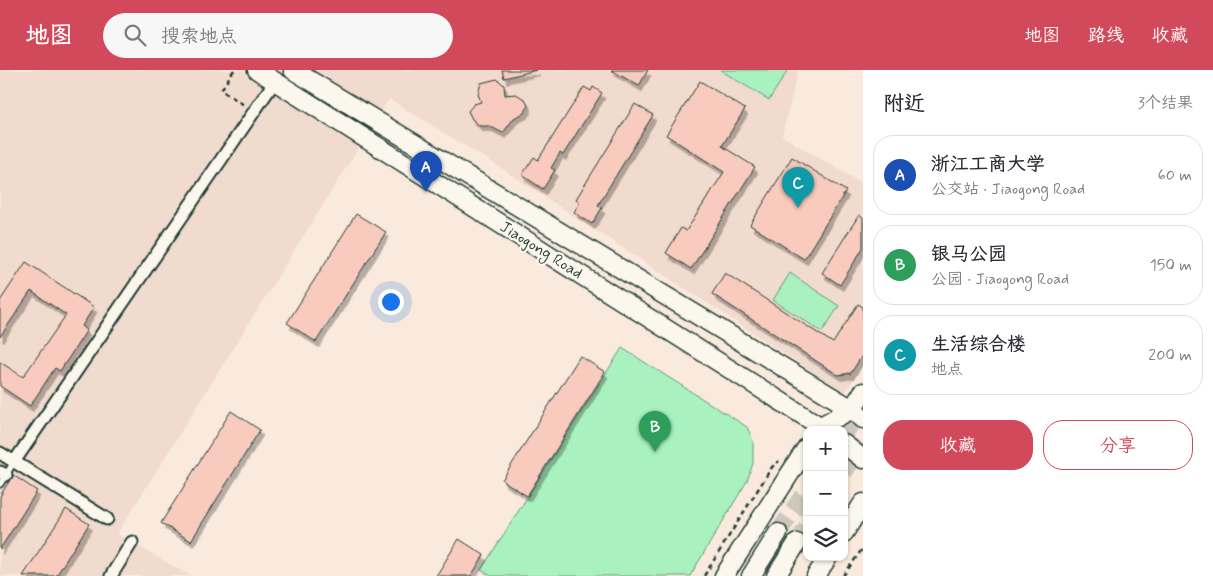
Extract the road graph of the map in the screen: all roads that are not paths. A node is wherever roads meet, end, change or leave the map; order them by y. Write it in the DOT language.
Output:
graph roads {
  1 [pos="257,70"];
  2 [pos="293,70"];
  3 [pos="275,81"];
  4 [pos="863,392"];
  5 [pos="858,414"];
  6 [pos="818,426"];
  7 [pos="826,426"];
  8 [pos="848,447"];
  9 [pos="0,453"];
  10 [pos="803,453"];
  11 [pos="863,459"];
  12 [pos="14,462"];
  13 [pos="2,477"];
  14 [pos="863,503"];
  15 [pos="106,519"];
  16 [pos="848,526"];
  17 [pos="778,533"];
  18 [pos="132,542"];
  19 [pos="797,543"];
  20 [pos="825,561"];
  21 [pos="110,576"];
  22 [pos="724,576"];
  23 [pos="751,576"];
  24 [pos="776,576"];
  25 [pos="816,576"];
  1 -- 3 [label="main road, Jiaogong Road"];
  2 -- 5 [label="main road, Jiaogong Road"];
  3 -- 6 [label="main road, Jiaogong Road"];
  3 -- 12 [label="street"];
  4 -- 5 [label="main road"];
  5 -- 7 [label="main road"];
  8 -- 11 [label="main road"];
  9 -- 12 [label="street"];
  10 -- 22 [label="main road"];
  12 -- 13 [label="lane"];
  12 -- 15 [label="street"];
  14 -- 16 [label="main road"];
  17 -- 23 [label="main road"];
  18 -- 21 [label="street"];
  19 -- 24 [label="main road"];
  20 -- 25 [label="main road"];
}
